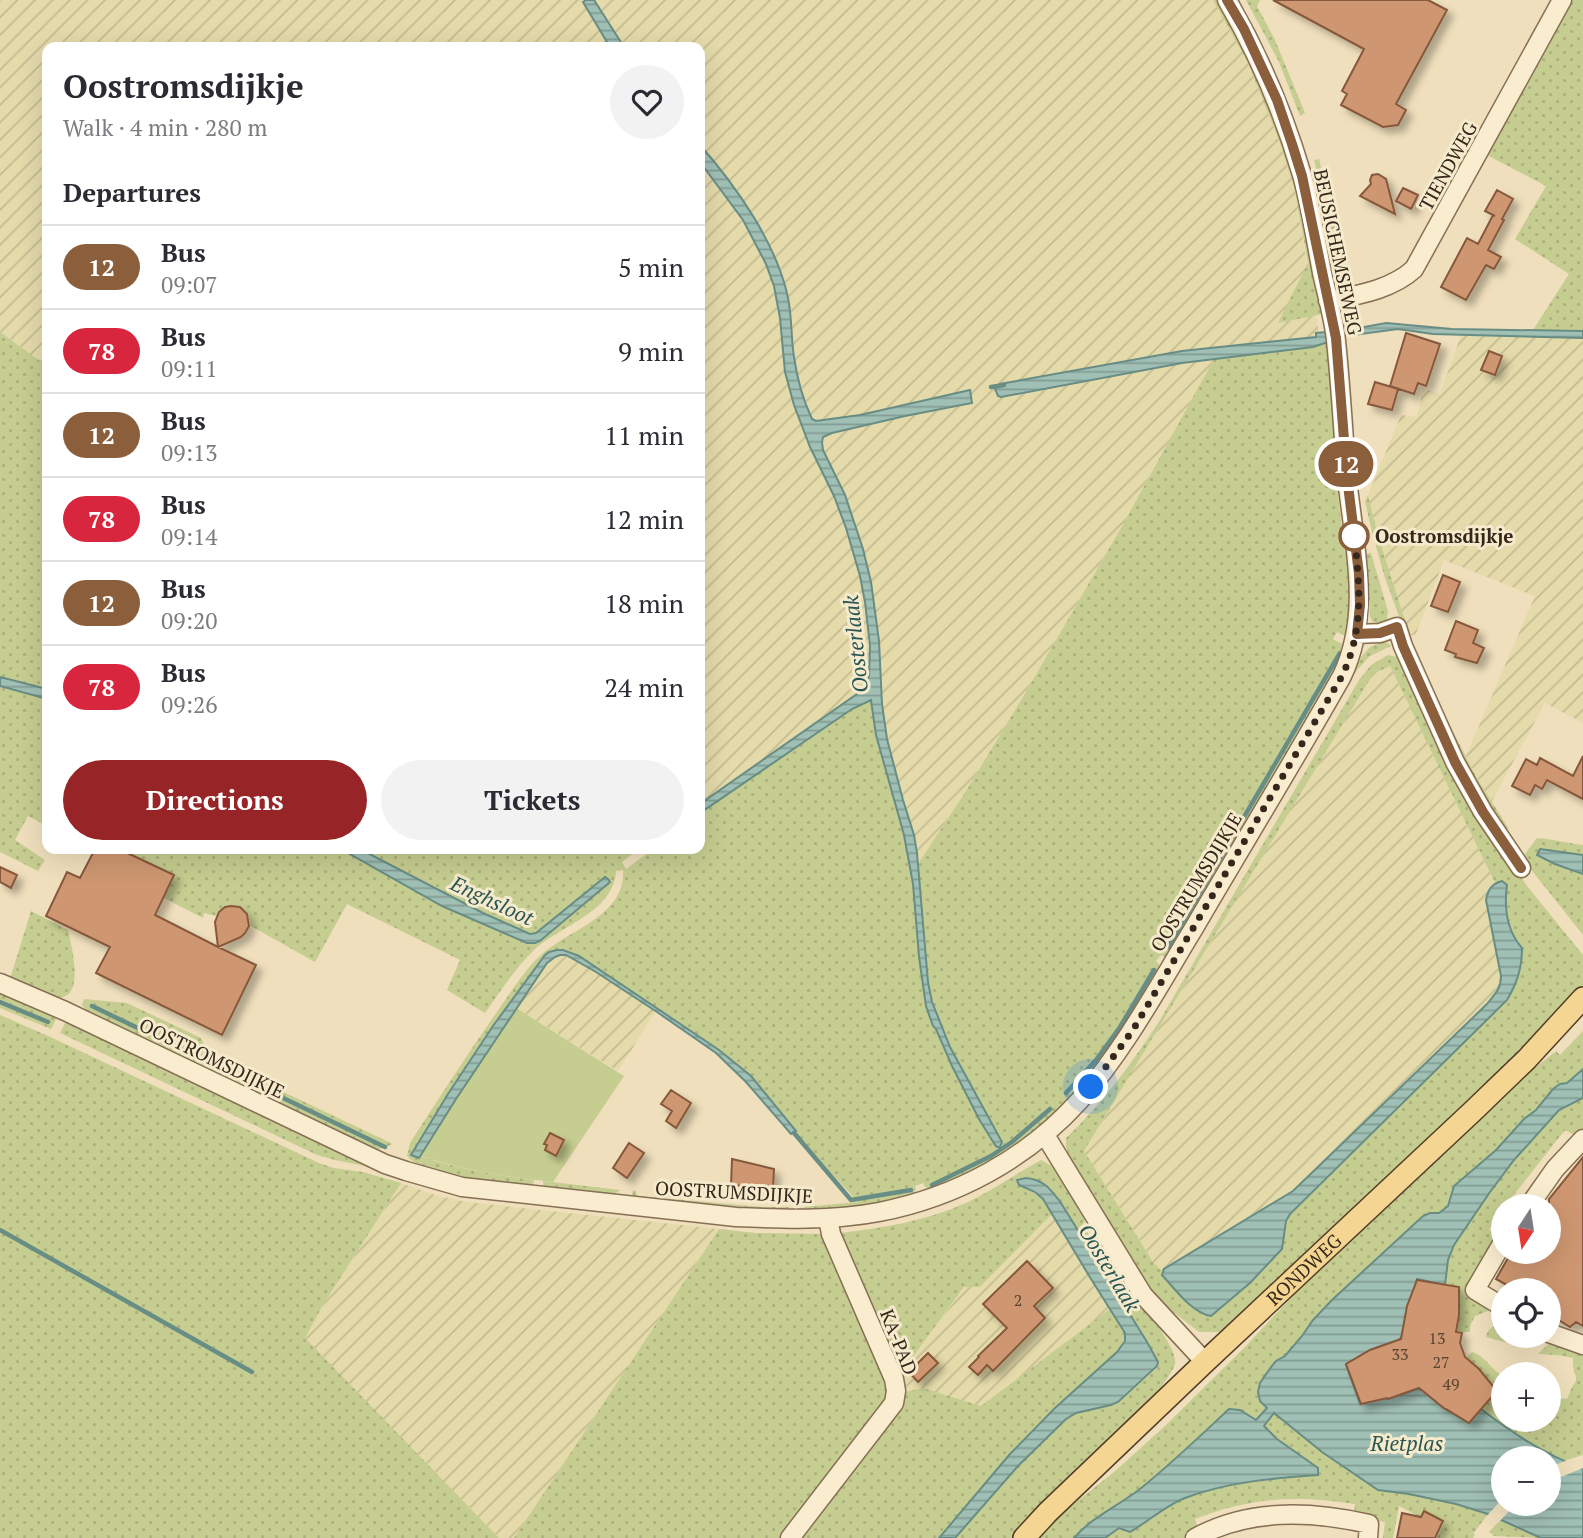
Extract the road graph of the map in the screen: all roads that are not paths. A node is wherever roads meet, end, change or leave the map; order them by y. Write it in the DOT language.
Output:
graph roads {
  1 [pos="1227,0"];
  2 [pos="1562,0"];
  3 [pos="1328,301"];
  4 [pos="1357,634"];
  5 [pos="1521,868"];
  6 [pos="0,983"];
  7 [pos="1583,998"];
  8 [pos="1045,1135"];
  9 [pos="1583,1139"];
  10 [pos="406,1171"];
  11 [pos="1537,1194"];
  12 [pos="828,1218"];
  13 [pos="1491,1263"];
  14 [pos="1491,1300"];
  15 [pos="1561,1337"];
  16 [pos="1583,1345"];
  17 [pos="1205,1362"];
  18 [pos="790,1538"];
  19 [pos="1024,1538"];
  20 [pos="1195,1538"];
  21 [pos="1368,1538"];
  1 -- 3 [label="street, BEUSICHEMSEWEG"];
  2 -- 3 [label="street, TIENDWEG"];
  3 -- 4 [label="street, BEUSICHEMSEWEG"];
  4 -- 5 [label="street"];
  4 -- 8 [label="street, OOSTRUMSDIJKJE"];
  6 -- 10 [label="street, OOSTROMSDIJKJE"];
  7 -- 17 [label="main road, RONDWEG"];
  8 -- 12 [label="street, OOSTRUMSDIJKJE"];
  8 -- 17 [label="street"];
  9 -- 11 [label="street"];
  10 -- 12 [label="street, OOSTRUMSDIJKJE"];
  12 -- 18 [label="street, KA-PAD"];
  13 -- 14 [label="street"];
  15 -- 16 [label="street"];
  17 -- 19 [label="main road, RONDWEG"];
  20 -- 21 [label="street"];
}
